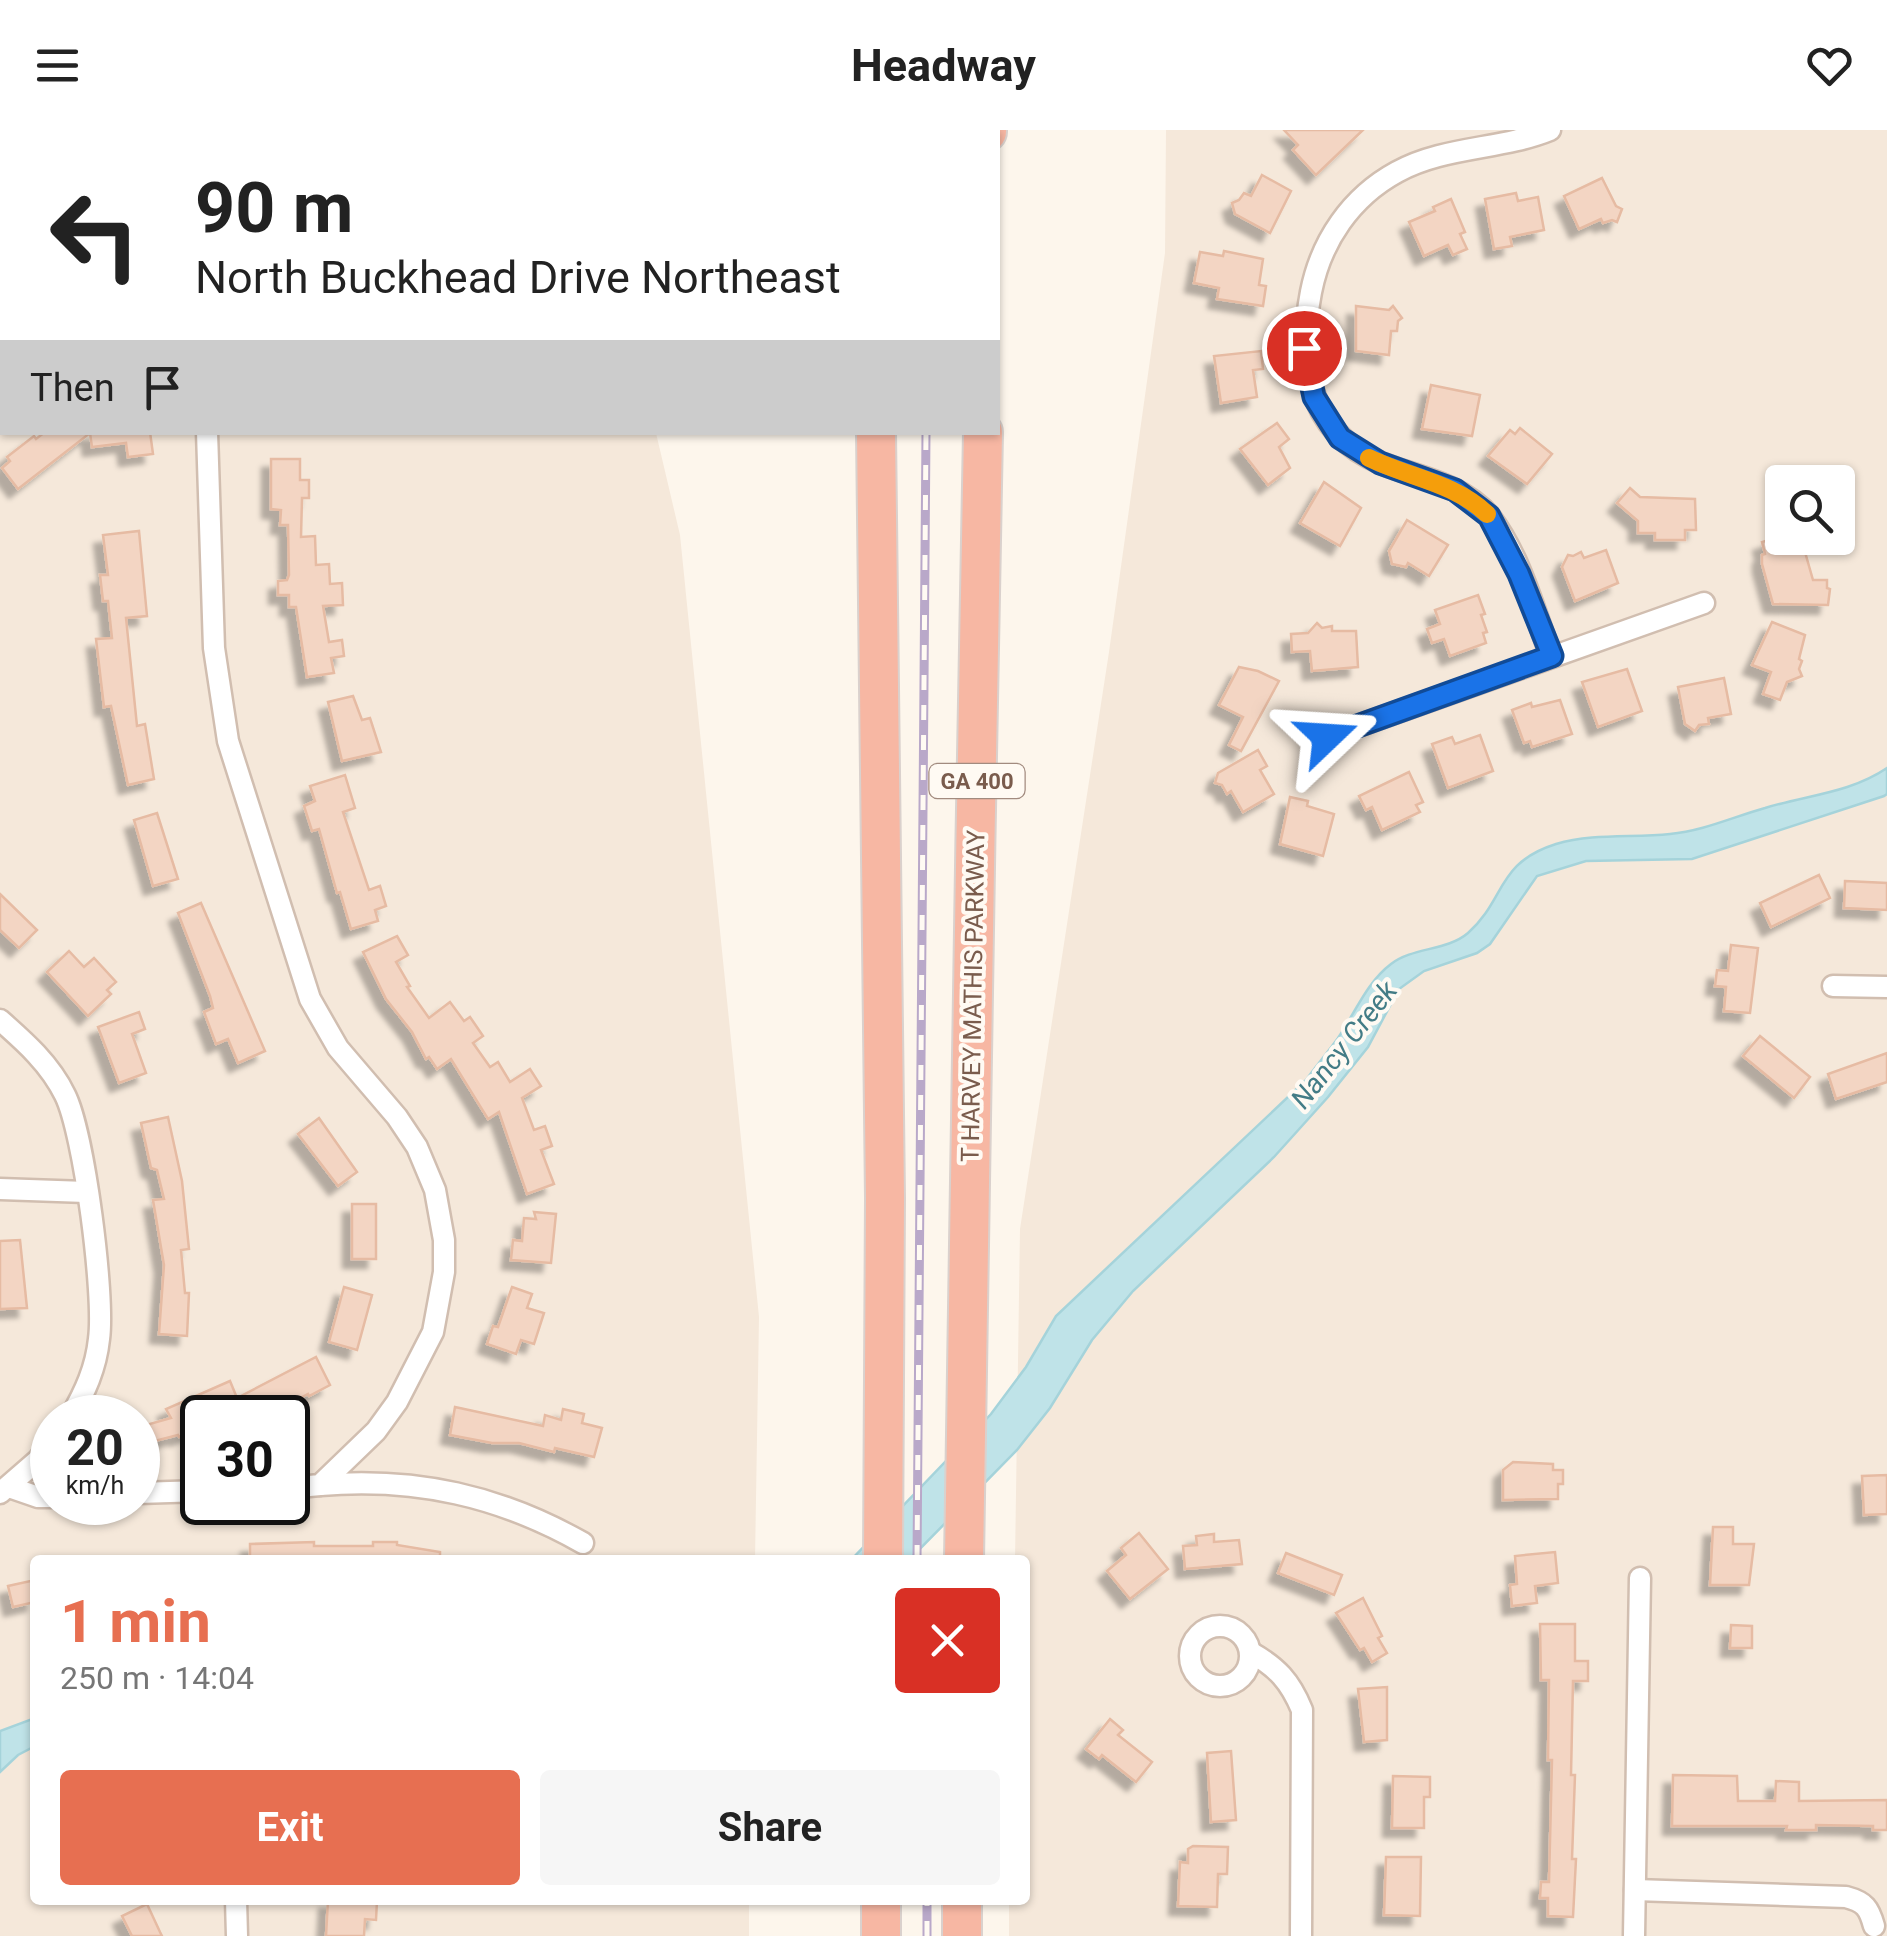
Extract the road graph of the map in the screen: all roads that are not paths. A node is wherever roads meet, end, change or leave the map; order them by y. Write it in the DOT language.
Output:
graph roads {
  1 [pos="1550,130"];
  2 [pos="208,435"];
  3 [pos="876,435"];
  4 [pos="982,435"];
  5 [pos="1704,603"];
  6 [pos="1552,656"];
  7 [pos="1327,737"];
  8 [pos="1832,986"];
  9 [pos="1887,987"];
  10 [pos="0,1020"];
  11 [pos="0,1189"];
  12 [pos="86,1192"];
  13 [pos="82,1395"];
  14 [pos="30,1464"];
  15 [pos="320,1485"];
  16 [pos="310,1486"];
  17 [pos="4,1490"];
  18 [pos="30,1495"];
  19 [pos="583,1543"];
  20 [pos="883,1555"];
  21 [pos="964,1555"];
  22 [pos="1640,1578"];
  23 [pos="1250,1652"];
  24 [pos="1635,1890"];
  25 [pos="236,1905"];
  26 [pos="881,1905"];
  27 [pos="962,1905"];
  28 [pos="1874,1926"];
  29 [pos="237,1936"];
  30 [pos="881,1936"];
  31 [pos="962,1936"];
  32 [pos="1301,1936"];
  33 [pos="1634,1936"];
  1 -- 6 [label="street"];
  2 -- 15 [label="street"];
  3 -- 20 [label="highway"];
  4 -- 21 [label="highway, T HARVEY MATHIS PARKWAY / GA 400"];
  5 -- 6 [label="street"];
  6 -- 7 [label="street"];
  8 -- 9 [label="street"];
  10 -- 12 [label="street"];
  11 -- 12 [label="street"];
  12 -- 13 [label="street"];
  14 -- 17 [label="street"];
  15 -- 16 [label="street"];
  15 -- 19 [label="street"];
  17 -- 18 [label="street"];
  22 -- 24 [label="street"];
  23 -- 32 [label="street"];
  24 -- 28 [label="street"];
  24 -- 33 [label="street"];
  25 -- 29 [label="street"];
  26 -- 30 [label="highway"];
  27 -- 31 [label="highway"];
}
